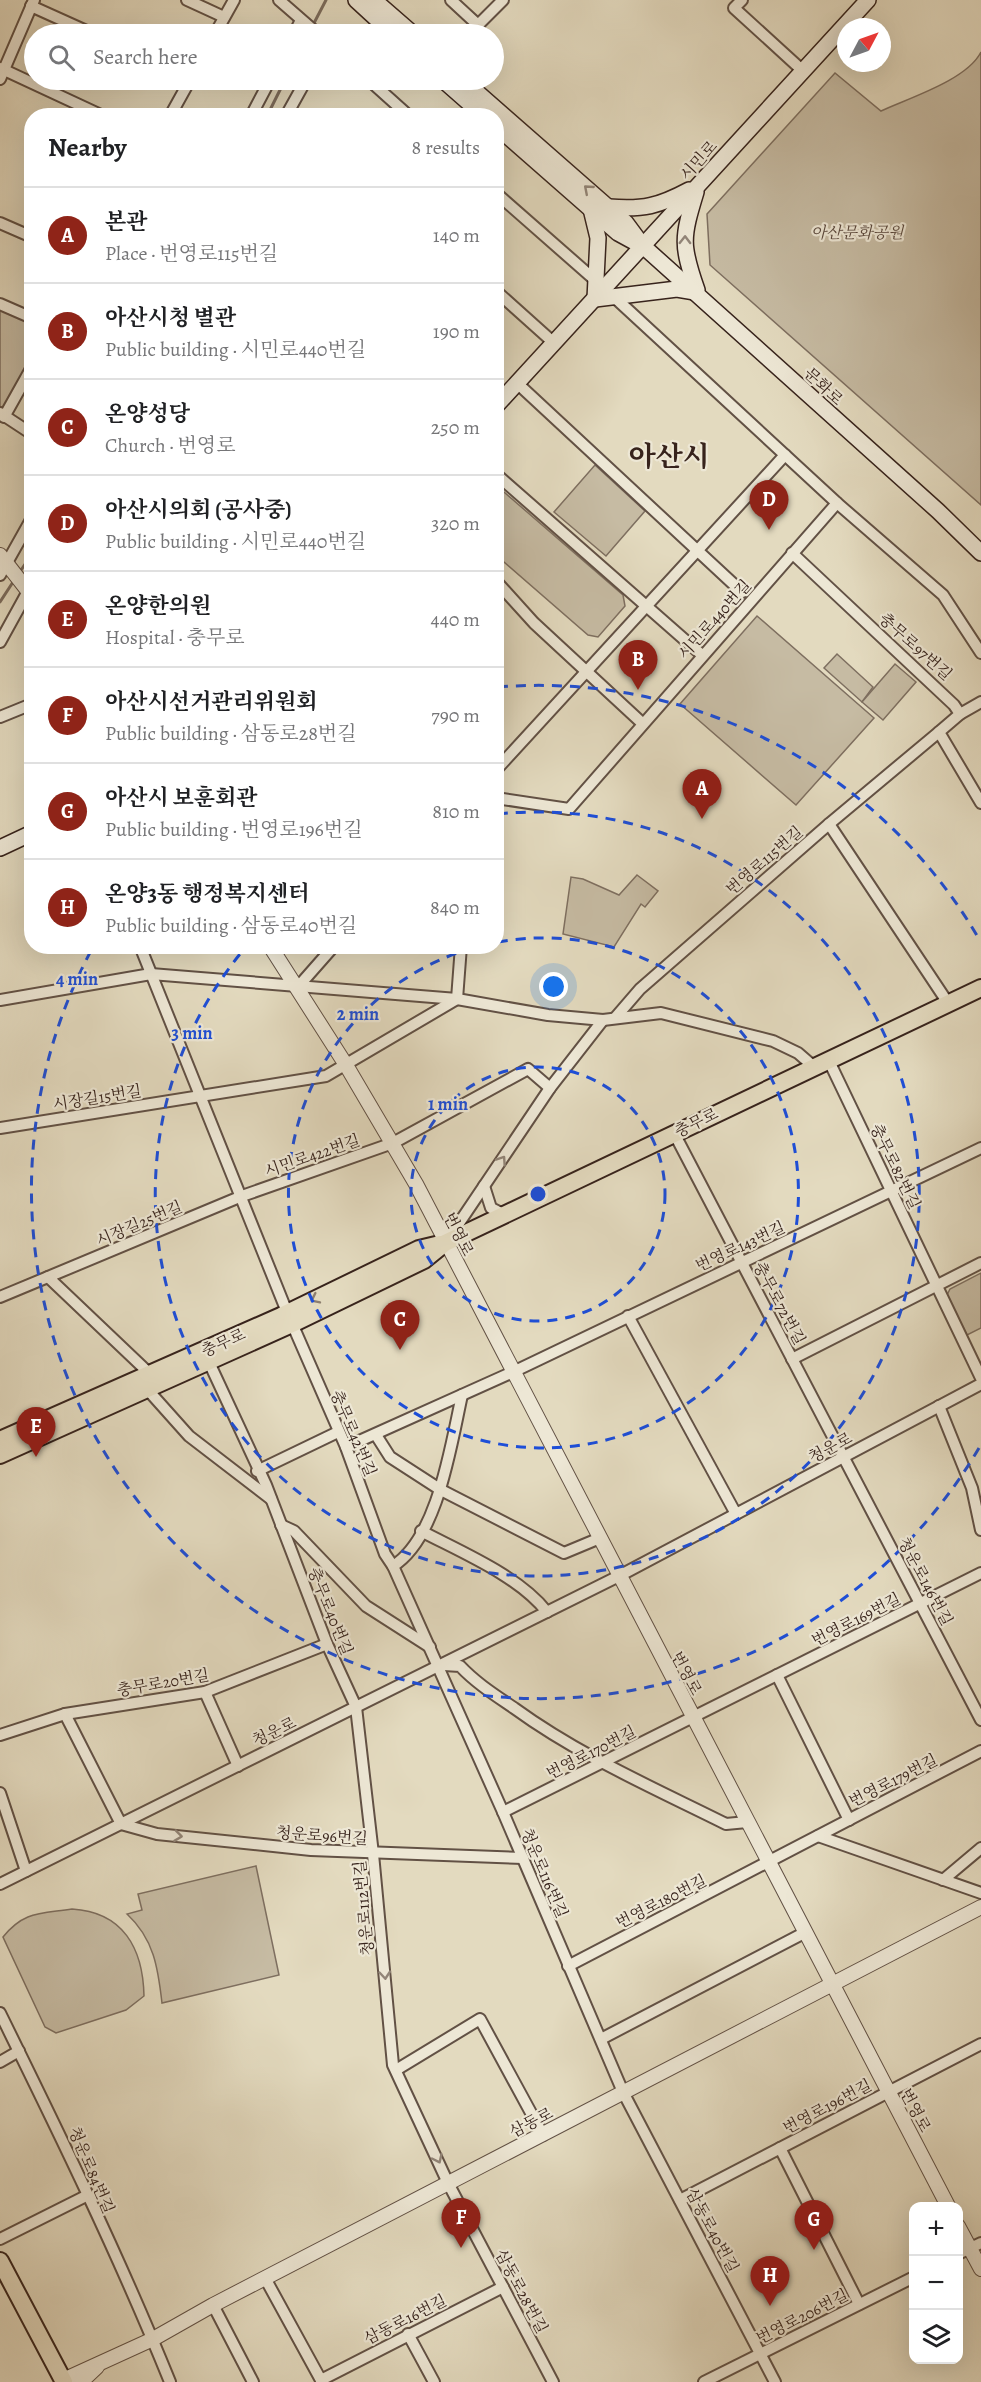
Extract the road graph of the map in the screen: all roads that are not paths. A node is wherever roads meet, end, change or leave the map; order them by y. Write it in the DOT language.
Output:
graph roads {
  1 [pos="188,0"];
  2 [pos="234,0"];
  3 [pos="279,0"];
  4 [pos="356,0"];
  5 [pos="451,0"];
  6 [pos="503,0"];
  7 [pos="742,0"];
  8 [pos="868,0"];
  9 [pos="378,2"];
  10 [pos="32,3"];
  11 [pos="224,17"];
  12 [pos="301,20"];
  13 [pos="73,24"];
  14 [pos="220,24"];
  15 [pos="299,24"];
  16 [pos="306,24"];
  17 [pos="382,24"];
  18 [pos="402,24"];
  19 [pos="477,24"];
  20 [pos="479,24"];
  21 [pos="803,71"];
  22 [pos="1,72"];
  23 [pos="24,82"];
  24 [pos="43,90"];
  25 [pos="184,90"];
  26 [pos="265,90"];
  27 [pos="301,90"];
  28 [pos="380,90"];
  29 [pos="454,90"];
  30 [pos="474,90"];
  31 [pos="84,108"];
  32 [pos="174,108"];
  33 [pos="255,108"];
  34 [pos="293,108"];
  35 [pos="400,108"];
  36 [pos="475,108"];
  37 [pos="495,108"];
  38 [pos="504,116"];
  39 [pos="504,133"];
  40 [pos="698,186"];
  41 [pos="504,200"];
  42 [pos="609,207"];
  43 [pos="591,209"];
  44 [pos="0,223"];
  45 [pos="24,234"];
  46 [pos="643,246"];
  47 [pos="595,280"];
  48 [pos="698,293"];
  49 [pos="613,296"];
  50 [pos="504,298"];
  51 [pos="594,299"];
  52 [pos="0,304"];
  53 [pos="24,314"];
  54 [pos="554,343"];
  55 [pos="24,380"];
  56 [pos="517,383"];
  57 [pos="504,396"];
  58 [pos="2,415"];
  59 [pos="24,429"];
  60 [pos="785,455"];
  61 [pos="504,481"];
  62 [pos="837,503"];
  63 [pos="24,530"];
  64 [pos="698,550"];
  65 [pos="981,553"];
  66 [pos="792,554"];
  67 [pos="2,564"];
  68 [pos="24,584"];
  69 [pos="504,590"];
  70 [pos="742,592"];
  71 [pos="24,600"];
  72 [pos="647,606"];
  73 [pos="0,642"];
  74 [pos="981,653"];
  75 [pos="702,655"];
  76 [pos="586,672"];
  77 [pos="981,702"];
  78 [pos="24,707"];
  79 [pos="960,714"];
  80 [pos="0,717"];
  81 [pos="642,723"];
  82 [pos="939,732"];
  83 [pos="504,761"];
  84 [pos="504,799"];
  85 [pos="981,803"];
  86 [pos="829,824"];
  87 [pos="24,837"];
  88 [pos="0,848"];
  89 [pos="143,954"];
  90 [pos="275,954"];
  91 [pos="327,954"];
  92 [pos="460,954"];
  93 [pos="151,974"];
  94 [pos="297,988"];
  95 [pos="981,988"];
  96 [pos="457,999"];
  97 [pos="0,1000"];
  98 [pos="948,1003"];
  99 [pos="615,1018"];
  100 [pos="603,1020"];
  101 [pos="821,1062"];
  102 [pos="346,1065"];
  103 [pos="550,1088"];
  104 [pos="199,1095"];
  105 [pos="0,1128"];
  106 [pos="674,1133"];
  107 [pos="393,1143"];
  108 [pos="981,1149"];
  109 [pos="484,1186"];
  110 [pos="892,1192"];
  111 [pos="242,1196"];
  112 [pos="513,1211"];
  113 [pos="445,1243"];
  114 [pos="742,1262"];
  115 [pos="981,1263"];
  116 [pos="48,1277"];
  117 [pos="937,1286"];
  118 [pos="0,1297"];
  119 [pos="628,1316"];
  120 [pos="290,1318"];
  121 [pos="206,1356"];
  122 [pos="792,1359"];
  123 [pos="513,1372"];
  124 [pos="981,1378"];
  125 [pos="149,1382"];
  126 [pos="981,1384"];
  127 [pos="462,1395"];
  128 [pos="939,1406"];
  129 [pos="338,1432"];
  130 [pos="376,1434"];
  131 [pos="4,1436"];
  132 [pos="346,1447"];
  133 [pos="0,1455"];
  134 [pos="843,1457"];
  135 [pos="257,1471"];
  136 [pos="441,1490"];
  137 [pos="271,1500"];
  138 [pos="736,1514"];
  139 [pos="281,1525"];
  140 [pos="981,1530"];
  141 [pos="421,1531"];
  142 [pos="600,1538"];
  143 [pos="393,1566"];
  144 [pos="981,1573"];
  145 [pos="619,1576"];
  146 [pos="920,1604"];
  147 [pos="547,1612"];
  148 [pos="327,1644"];
  149 [pos="430,1647"];
  150 [pos="439,1665"];
  151 [pos="777,1675"];
  152 [pos="205,1692"];
  153 [pos="356,1707"];
  154 [pos="65,1714"];
  155 [pos="692,1718"];
  156 [pos="981,1720"];
  157 [pos="0,1735"];
  158 [pos="981,1752"];
  159 [pos="602,1763"];
  160 [pos="238,1766"];
  161 [pos="0,1793"];
  162 [pos="503,1812"];
  163 [pos="849,1820"];
  164 [pos="747,1822"];
  165 [pos="121,1824"];
  166 [pos="818,1836"];
  167 [pos="981,1848"];
  168 [pos="374,1854"];
  169 [pos="523,1858"];
  170 [pos="767,1862"];
  171 [pos="26,1871"];
  172 [pos="943,1880"];
  173 [pos="0,1884"];
  174 [pos="981,1893"];
  175 [pos="981,1908"];
  176 [pos="804,1933"];
  177 [pos="568,1966"];
  178 [pos="832,1985"];
  179 [pos="0,2013"];
  180 [pos="601,2039"];
  181 [pos="981,2044"];
  182 [pos="19,2051"];
  183 [pos="0,2062"];
  184 [pos="396,2070"];
  185 [pos="888,2091"];
  186 [pos="623,2092"];
  187 [pos="543,2135"];
  188 [pos="780,2148"];
  189 [pos="448,2183"];
  190 [pos="86,2196"];
  191 [pos="680,2200"];
  192 [pos="946,2202"];
  193 [pos="0,2239"];
  194 [pos="970,2248"];
  195 [pos="0,2261"];
  196 [pos="981,2269"];
  197 [pos="265,2278"];
  198 [pos="909,2279"];
  199 [pos="0,2282"];
  200 [pos="503,2287"];
  201 [pos="859,2304"];
  202 [pos="213,2306"];
  203 [pos="408,2334"];
  204 [pos="153,2339"];
  205 [pos="761,2354"];
  206 [pos="97,2367"];
  207 [pos="59,2381"];
  208 [pos="321,2381"];
  209 [pos="81,2382"];
  210 [pos="170,2382"];
  211 [pos="253,2382"];
  212 [pos="434,2382"];
  213 [pos="553,2382"];
  214 [pos="704,2382"];
  215 [pos="775,2382"];
  1 -- 11 [label="street"];
  2 -- 11 [label="street"];
  3 -- 12 [label="street"];
  4 -- 17 [label="main road"];
  5 -- 19 [label="street"];
  6 -- 20 [label="street"];
  7 -- 21 [label="street"];
  8 -- 21 [label="main road, 시민로"];
  9 -- 18 [label="main road"];
  10 -- 13 [label="street"];
  10 -- 22 [label="street"];
  11 -- 14 [label="street"];
  12 -- 15 [label="street"];
  12 -- 16 [label="street"];
  21 -- 40 [label="main road, 시민로"];
  22 -- 23 [label="street"];
  24 -- 31 [label="street"];
  25 -- 32 [label="street"];
  26 -- 33 [label="street"];
  27 -- 34 [label="street"];
  28 -- 35 [label="street"];
  29 -- 36 [label="main road"];
  37 -- 30 [label="main road, 문화로, one-way"];
  42 -- 38 [label="main road, 문화로, one-way"];
  39 -- 43 [label="main road, 문화로"];
  40 -- 42 [label="main road"];
  40 -- 46 [label="main road, 시민로"];
  48 -- 40 [label="main road, one-way"];
  41 -- 47 [label="street"];
  42 -- 46 [label="main road, 문화로"];
  43 -- 46 [label="main road, 문화로"];
  43 -- 47 [label="main road"];
  44 -- 45 [label="street"];
  46 -- 48 [label="main road, 문화로"];
  46 -- 51 [label="main road, 시민로"];
  47 -- 51 [label="main road"];
  48 -- 49 [label="main road"];
  48 -- 65 [label="main road, 문화로"];
  49 -- 51 [label="main road"];
  49 -- 60 [label="street"];
  50 -- 54 [label="street"];
  51 -- 54 [label="main road, 시민로"];
  52 -- 53 [label="street"];
  54 -- 56 [label="main road, 시민로"];
  55 -- 58 [label="street"];
  56 -- 57 [label="main road, 시민로"];
  56 -- 64 [label="street"];
  58 -- 59 [label="street"];
  60 -- 62 [label="street"];
  60 -- 64 [label="street"];
  61 -- 72 [label="street"];
  62 -- 66 [label="street, 시민로440번길"];
  62 -- 74 [label="street"];
  63 -- 67 [label="street"];
  64 -- 70 [label="street"];
  64 -- 72 [label="street"];
  66 -- 75 [label="street, 시민로440번길"];
  66 -- 79 [label="street, 충무로97번길"];
  67 -- 68 [label="street"];
  69 -- 76 [label="street"];
  71 -- 73 [label="street"];
  72 -- 75 [label="street"];
  72 -- 76 [label="street"];
  75 -- 81 [label="street, 시민로440번길"];
  76 -- 81 [label="street"];
  76 -- 83 [label="street"];
  77 -- 79 [label="street"];
  78 -- 80 [label="street"];
  79 -- 82 [label="street"];
  81 -- 84 [label="street, 시민로440번길"];
  82 -- 85 [label="street"];
  82 -- 86 [label="street, 번영로115번길"];
  86 -- 98 [label="street"];
  86 -- 99 [label="street, 번영로115번길"];
  87 -- 88 [label="main road"];
  89 -- 93 [label="street"];
  90 -- 94 [label="street, 번영로"];
  91 -- 94 [label="street"];
  92 -- 96 [label="street"];
  93 -- 94 [label="street"];
  93 -- 97 [label="street"];
  93 -- 104 [label="street"];
  94 -- 96 [label="street"];
  94 -- 102 [label="street, 번영로"];
  95 -- 98 [label="main road, 충무로"];
  96 -- 100 [label="street"];
  96 -- 102 [label="street"];
  98 -- 101 [label="main road, 충무로"];
  99 -- 100 [label="street"];
  99 -- 101 [label="street"];
  100 -- 103 [label="street"];
  101 -- 106 [label="main road, 충무로"];
  101 -- 110 [label="street, 충무로82번길"];
  102 -- 104 [label="street"];
  102 -- 107 [label="street, 번영로"];
  103 -- 107 [label="street"];
  109 -- 103 [label="street, one-way"];
  104 -- 105 [label="street, 시장길15번길"];
  104 -- 111 [label="street"];
  106 -- 112 [label="main road, 충무로"];
  106 -- 114 [label="street, 충무로72번길"];
  107 -- 111 [label="street, 시민로422번길"];
  107 -- 113 [label="street, 번영로"];
  108 -- 110 [label="street, 번영로143번길"];
  109 -- 112 [label="street"];
  109 -- 113 [label="street"];
  110 -- 114 [label="street, 번영로143번길"];
  110 -- 117 [label="street, 충무로82번길"];
  111 -- 116 [label="street, 시장길25번길"];
  111 -- 120 [label="street"];
  112 -- 113 [label="main road, 충무로"];
  113 -- 120 [label="main road, 충무로"];
  113 -- 123 [label="street, 번영로"];
  114 -- 119 [label="street, 번영로143번길"];
  114 -- 122 [label="street, 충무로72번길"];
  115 -- 117 [label="street"];
  116 -- 118 [label="street, 시장길25번길"];
  116 -- 125 [label="street"];
  117 -- 122 [label="street, 충무로72번길"];
  117 -- 124 [label="street, 충무로82번길"];
  119 -- 123 [label="street, 번영로143번길"];
  119 -- 138 [label="street"];
  120 -- 121 [label="main road, 충무로"];
  120 -- 129 [label="street, 충무로42번길"];
  121 -- 125 [label="main road, 충무로"];
  121 -- 135 [label="street, 충무로40번길"];
  122 -- 134 [label="street, 충무로72번길"];
  123 -- 127 [label="street"];
  123 -- 142 [label="street, 번영로"];
  125 -- 131 [label="main road, 충무로"];
  125 -- 133 [label="main road, 충무로"];
  125 -- 137 [label="street"];
  126 -- 128 [label="street, 청운로"];
  127 -- 130 [label="street"];
  127 -- 136 [label="street"];
  128 -- 134 [label="street, 청운로"];
  128 -- 140 [label="street"];
  129 -- 132 [label="street, 충무로42번길"];
  129 -- 135 [label="street"];
  130 -- 132 [label="street"];
  130 -- 136 [label="street"];
  132 -- 143 [label="street, 충무로42번길"];
  134 -- 138 [label="street, 청운로"];
  134 -- 146 [label="street, 청운로146번길"];
  135 -- 137 [label="street, 충무로40번길"];
  136 -- 141 [label="street"];
  136 -- 142 [label="street"];
  137 -- 139 [label="street, 충무로40번길"];
  138 -- 145 [label="street, 청운로"];
  139 -- 148 [label="street, 충무로40번길"];
  139 -- 149 [label="street, 충무로40번길"];
  141 -- 143 [label="street"];
  141 -- 147 [label="street"];
  142 -- 145 [label="street, 번영로"];
  143 -- 149 [label="street, 충무로42번길"];
  144 -- 146 [label="street, 번영로169번길"];
  145 -- 147 [label="street, 청운로"];
  145 -- 155 [label="street, 번영로"];
  146 -- 151 [label="street, 번영로169번길"];
  146 -- 156 [label="street, 청운로146번길"];
  147 -- 150 [label="street, 청운로"];
  148 -- 152 [label="street, 충무로20번길"];
  148 -- 153 [label="street, 충무로40번길"];
  149 -- 150 [label="street, 충무로42번길"];
  150 -- 153 [label="street, 청운로"];
  150 -- 159 [label="street"];
  150 -- 162 [label="street, 청운로116번길"];
  151 -- 155 [label="street, 번영로169번길"];
  151 -- 163 [label="street"];
  152 -- 154 [label="street, 충무로20번길"];
  152 -- 160 [label="street"];
  153 -- 160 [label="street, 청운로"];
  153 -- 168 [label="street, 청운로112번길"];
  154 -- 157 [label="street, 충무로20번길"];
  154 -- 165 [label="street"];
  155 -- 159 [label="street, 번영로170번길"];
  155 -- 164 [label="street, 번영로"];
  158 -- 163 [label="street, 번영로179번길"];
  159 -- 162 [label="street, 번영로170번길"];
  159 -- 164 [label="street"];
  160 -- 165 [label="street, 청운로"];
  161 -- 171 [label="street"];
  162 -- 169 [label="street, 청운로116번길"];
  163 -- 166 [label="street, 번영로179번길"];
  164 -- 170 [label="street, 번영로"];
  165 -- 168 [label="street, 청운로96번길, one-way"];
  165 -- 171 [label="street, 청운로"];
  166 -- 170 [label="street, 번영로179번길"];
  166 -- 172 [label="street"];
  167 -- 172 [label="street"];
  168 -- 169 [label="street, 청운로96번길"];
  168 -- 184 [label="street, 청운로112번길, one-way"];
  169 -- 177 [label="street, 청운로116번길"];
  170 -- 176 [label="street, 번영로"];
  170 -- 177 [label="street, 번영로180번길"];
  171 -- 173 [label="street, 청운로"];
  172 -- 174 [label="street"];
  175 -- 178 [label="street, 삼동로"];
  176 -- 178 [label="street, 번영로"];
  176 -- 180 [label="street"];
  177 -- 180 [label="street, 청운로116번길"];
  178 -- 185 [label="street, 번영로"];
  178 -- 186 [label="street, 삼동로"];
  179 -- 182 [label="street, 청운로84번길"];
  180 -- 186 [label="street, 청운로116번길"];
  181 -- 185 [label="street, 번영로196번길"];
  182 -- 183 [label="street"];
  182 -- 190 [label="street, 청운로84번길"];
  184 -- 187 [label="street"];
  184 -- 189 [label="street, 청운로112번길, one-way"];
  185 -- 188 [label="street, 번영로196번길"];
  185 -- 192 [label="street, 번영로"];
  186 -- 187 [label="street, 삼동로"];
  186 -- 191 [label="street, 삼동로40번길"];
  187 -- 189 [label="street, 삼동로"];
  188 -- 191 [label="street, 번영로196번길"];
  188 -- 201 [label="street, 번영로196번길"];
  189 -- 197 [label="street, 삼동로"];
  189 -- 200 [label="street, 삼동로28번길"];
  190 -- 193 [label="street"];
  190 -- 204 [label="street, 청운로84번길"];
  191 -- 205 [label="street, 삼동로40번길"];
  194 -- 196 [label="street"];
  195 -- 207 [label="main road"];
  197 -- 202 [label="street, 삼동로"];
  197 -- 208 [label="street, 삼동로16번길"];
  198 -- 201 [label="street, 번영로206번길"];
  199 -- 207 [label="main road"];
  200 -- 203 [label="street, 삼동로16번길"];
  200 -- 213 [label="street, 삼동로28번길"];
  201 -- 205 [label="street, 번영로206번길"];
  202 -- 204 [label="street, 삼동로"];
  202 -- 211 [label="street"];
  203 -- 208 [label="street, 삼동로16번길"];
  203 -- 212 [label="street"];
  204 -- 206 [label="street, 삼동로"];
  204 -- 210 [label="street, 청운로84번길"];
  205 -- 214 [label="street, 번영로206번길"];
  205 -- 215 [label="street, 삼동로40번길"];
  206 -- 207 [label="street, 삼동로"];
  206 -- 209 [label="street, 삼동로"];
}
